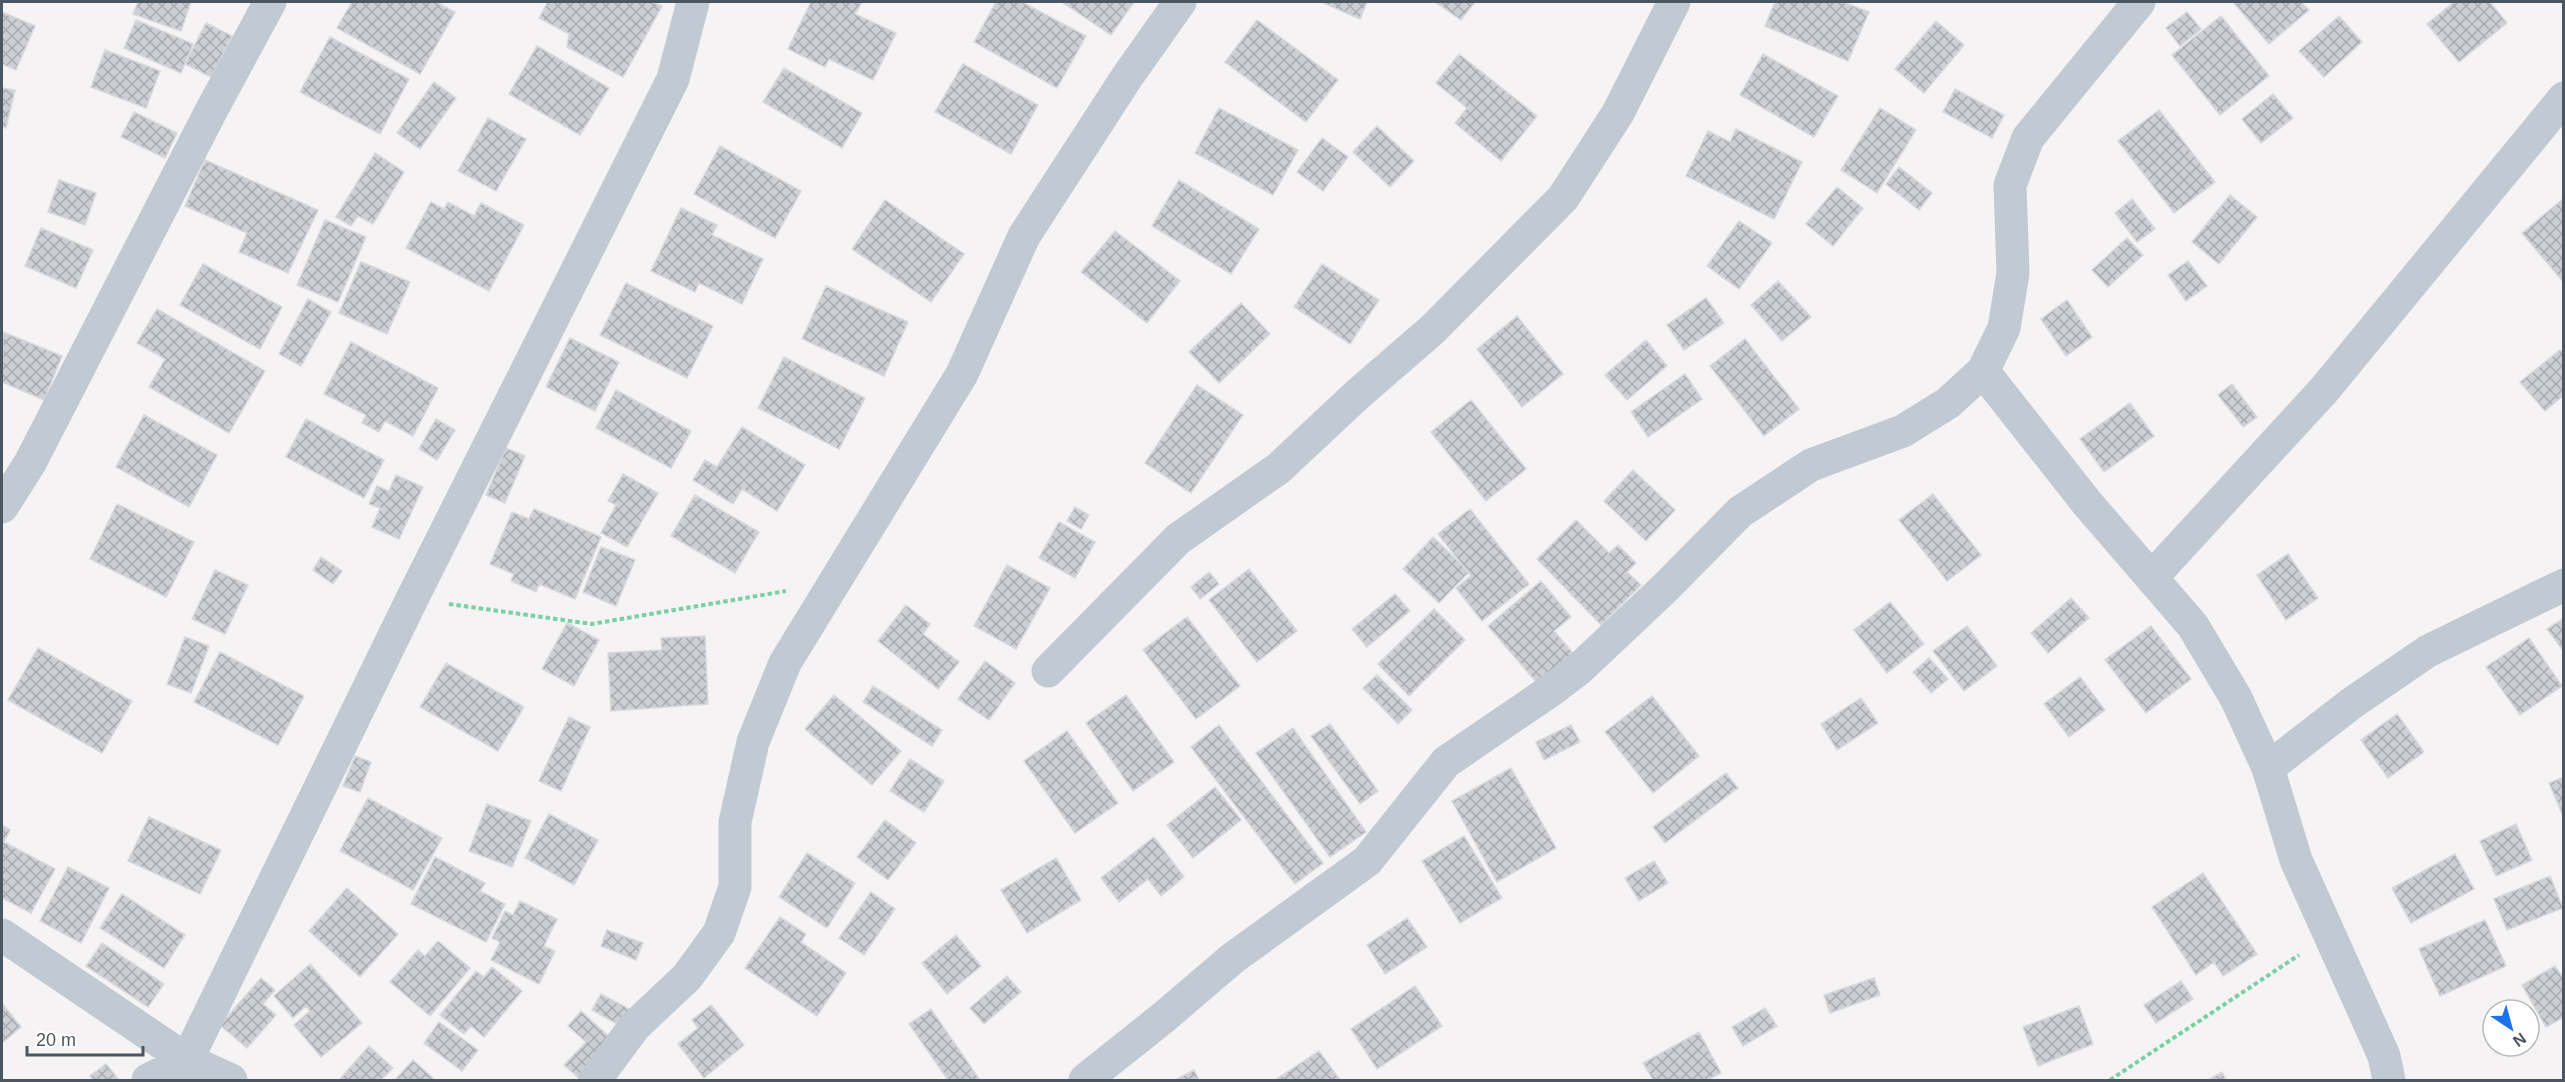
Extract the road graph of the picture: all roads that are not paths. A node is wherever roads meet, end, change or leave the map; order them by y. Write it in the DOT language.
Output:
graph roads {
  1 [pos="270,2"];
  2 [pos="693,2"];
  3 [pos="1180,2"];
  4 [pos="1674,2"];
  5 [pos="2139,2"];
  6 [pos="2564,98"];
  7 [pos="1983,371"];
  8 [pos="2,507"];
  9 [pos="2153,576"];
  10 [pos="2564,585"];
  11 [pos="1048,671"];
  12 [pos="2268,768"];
  13 [pos="2,935"];
  14 [pos="187,1060"];
  15 [pos="148,1080"];
  16 [pos="231,1080"];
  17 [pos="595,1080"];
  18 [pos="1085,1080"];
  19 [pos="2390,1080"];
  1 -- 8 [label="street"];
  2 -- 14 [label="street"];
  3 -- 17 [label="street"];
  4 -- 11 [label="street"];
  5 -- 7 [label="street"];
  6 -- 9 [label="street"];
  7 -- 9 [label="street"];
  7 -- 18 [label="street"];
  9 -- 12 [label="street"];
  10 -- 12 [label="street"];
  12 -- 19 [label="street"];
  13 -- 14 [label="street"];
  14 -- 15 [label="street"];
  14 -- 16 [label="street"];
}
